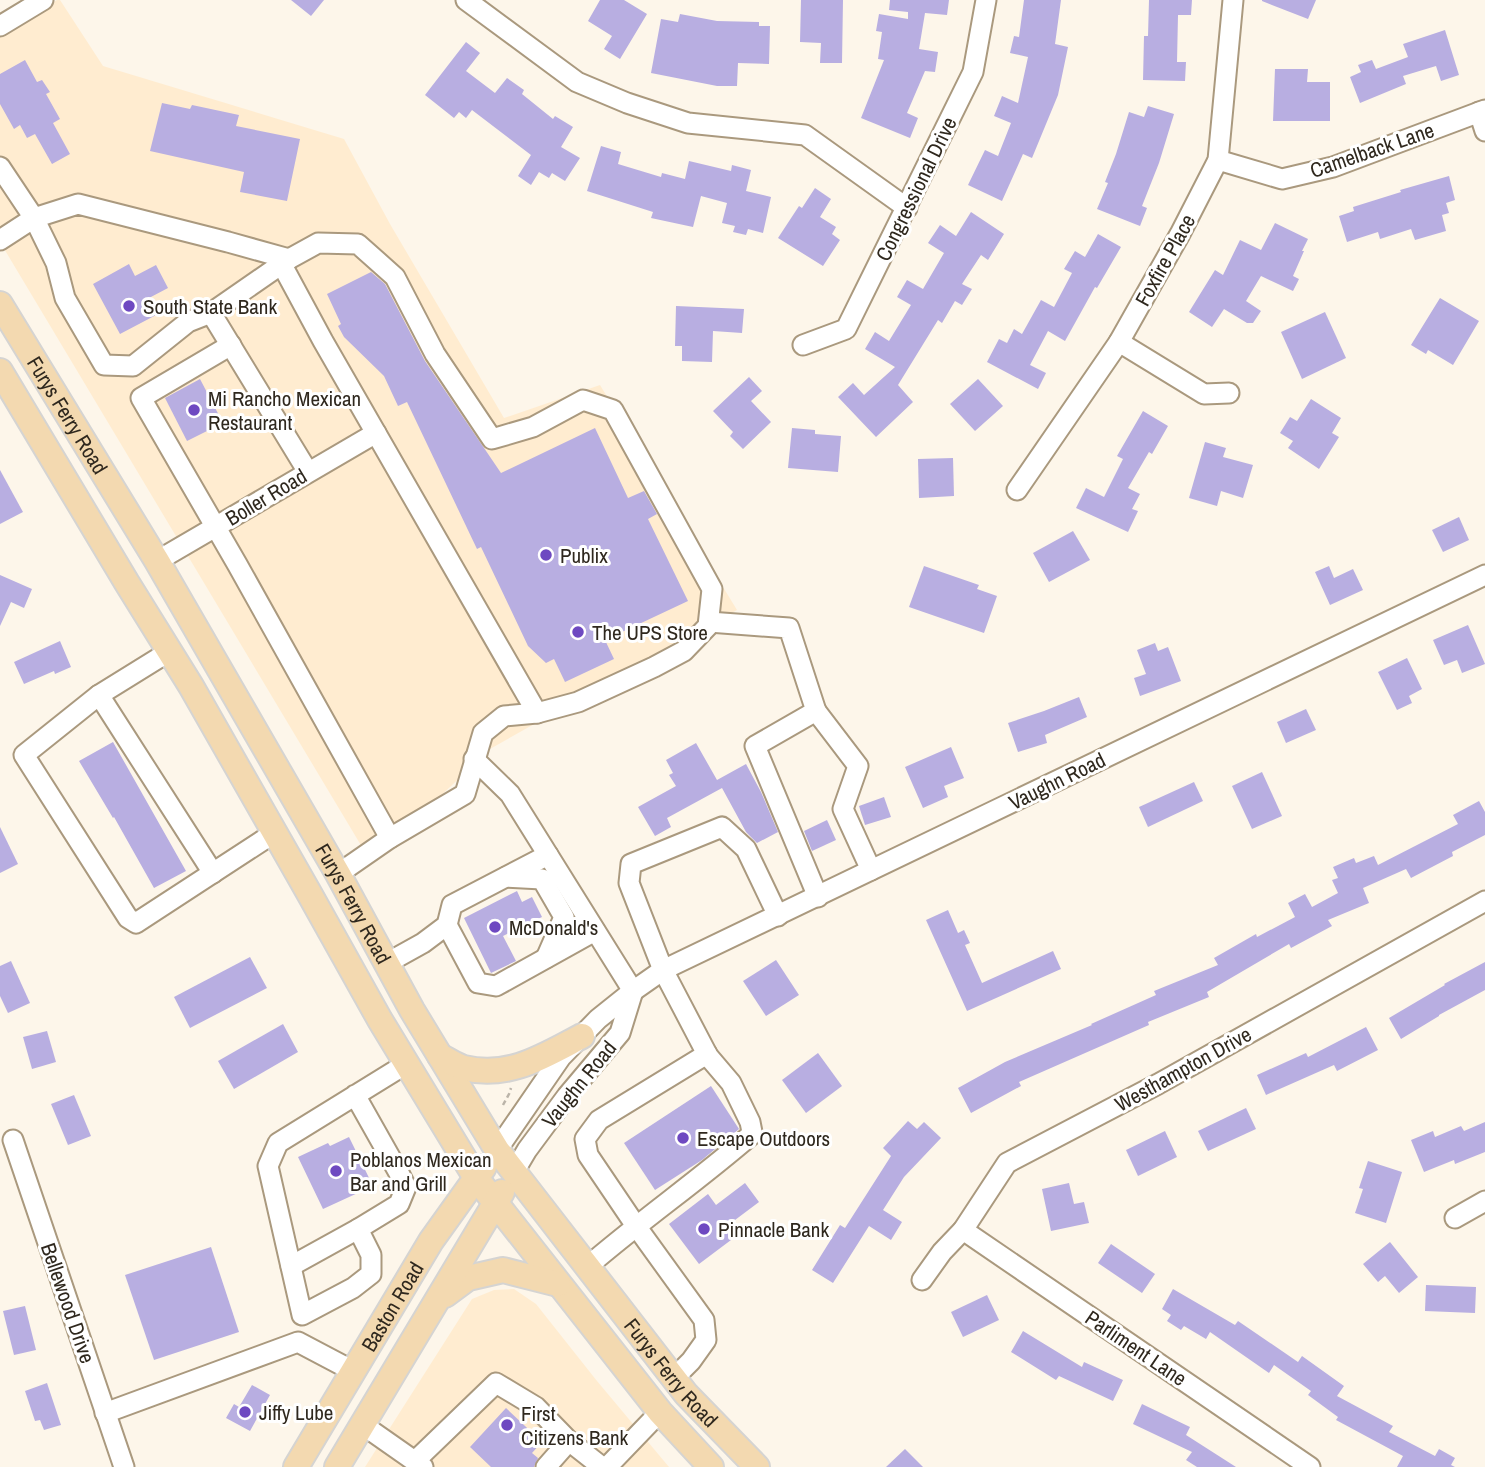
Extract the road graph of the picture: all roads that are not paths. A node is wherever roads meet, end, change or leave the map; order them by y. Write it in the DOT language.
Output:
graph roads {
  1 [pos="43,0"];
  2 [pos="466,0"];
  3 [pos="986,0"];
  4 [pos="1233,0"];
  5 [pos="0,26"];
  6 [pos="1482,111"];
  7 [pos="1485,131"];
  8 [pos="1218,160"];
  9 [pos="0,167"];
  10 [pos="907,208"];
  11 [pos="34,218"];
  12 [pos="0,240"];
  13 [pos="286,262"];
  14 [pos="0,304"];
  15 [pos="211,313"];
  16 [pos="1119,342"];
  17 [pos="231,345"];
  18 [pos="803,345"];
  19 [pos="0,371"];
  20 [pos="1229,393"];
  21 [pos="376,433"];
  22 [pos="308,472"];
  23 [pos="1017,490"];
  24 [pos="216,527"];
  25 [pos="157,561"];
  26 [pos="1485,575"];
  27 [pos="709,622"];
  28 [pos="170,650"];
  29 [pos="99,695"];
  30 [pos="816,711"];
  31 [pos="537,713"];
  32 [pos="474,759"];
  33 [pos="274,833"];
  34 [pos="390,838"];
  35 [pos="548,855"];
  36 [pos="871,870"];
  37 [pos="213,873"];
  38 [pos="338,874"];
  39 [pos="506,877"];
  40 [pos="818,897"];
  41 [pos="1485,901"];
  42 [pos="778,916"];
  43 [pos="447,925"];
  44 [pos="595,931"];
  45 [pos="546,958"];
  46 [pos="387,963"];
  47 [pos="663,970"];
  48 [pos="633,991"];
  49 [pos="582,1036"];
  50 [pos="707,1054"];
  51 [pos="440,1056"];
  52 [pos="406,1064"];
  53 [pos="355,1095"];
  54 [pos="13,1140"];
  55 [pos="497,1150"];
  56 [pos="514,1172"];
  57 [pos="476,1178"];
  58 [pos="1485,1201"];
  59 [pos="495,1204"];
  60 [pos="1455,1218"];
  61 [pos="636,1226"];
  62 [pos="358,1229"];
  63 [pos="963,1230"];
  64 [pos="291,1266"];
  65 [pos="587,1267"];
  66 [pos="922,1280"];
  67 [pos="558,1284"];
  68 [pos="438,1299"];
  69 [pos="302,1315"];
  70 [pos="298,1342"];
  71 [pos="353,1371"];
  72 [pos="674,1378"];
  73 [pos="660,1412"];
  74 [pos="106,1413"];
  75 [pos="363,1425"];
  76 [pos="569,1441"];
  77 [pos="419,1464"];
  78 [pos="124,1467"];
  79 [pos="296,1467"];
  80 [pos="337,1467"];
  81 [pos="545,1467"];
  82 [pos="604,1467"];
  83 [pos="711,1467"];
  84 [pos="757,1467"];
  85 [pos="1310,1467"];
  1 -- 5 [label="street"];
  2 -- 10 [label="street"];
  3 -- 10 [label="street, Congressional Drive"];
  4 -- 8 [label="street, Foxfire Place"];
  6 -- 7 [label="street"];
  6 -- 8 [label="street, Camelback Lane"];
  8 -- 16 [label="street, Foxfire Place"];
  9 -- 11 [label="street"];
  10 -- 18 [label="street, Congressional Drive"];
  11 -- 12 [label="street"];
  11 -- 13 [label="street"];
  11 -- 15 [label="street"];
  13 -- 15 [label="street"];
  13 -- 21 [label="street"];
  13 -- 27 [label="street"];
  14 -- 25 [label="main road, Furys Ferry Road"];
  15 -- 17 [label="street"];
  16 -- 20 [label="street"];
  16 -- 23 [label="street, Foxfire Place"];
  17 -- 22 [label="street"];
  17 -- 24 [label="street"];
  19 -- 28 [label="main road, Furys Ferry Road"];
  21 -- 22 [label="street, Boller Road"];
  21 -- 31 [label="street"];
  22 -- 24 [label="street, Boller Road"];
  24 -- 25 [label="street, Boller Road"];
  24 -- 34 [label="street"];
  25 -- 38 [label="main road, Furys Ferry Road"];
  26 -- 36 [label="street, Vaughn Road"];
  27 -- 30 [label="street"];
  27 -- 31 [label="street"];
  28 -- 29 [label="street"];
  28 -- 33 [label="main road, Furys Ferry Road"];
  29 -- 37 [label="street"];
  29 -- 37 [label="street"];
  30 -- 36 [label="street"];
  30 -- 40 [label="street"];
  31 -- 32 [label="street"];
  32 -- 34 [label="street"];
  32 -- 35 [label="street"];
  33 -- 37 [label="street"];
  33 -- 52 [label="main road, Furys Ferry Road"];
  34 -- 38 [label="street"];
  35 -- 39 [label="street"];
  35 -- 44 [label="street"];
  36 -- 40 [label="street, Vaughn Road"];
  38 -- 46 [label="main road, Furys Ferry Road"];
  39 -- 43 [label="street"];
  39 -- 45 [label="street"];
  40 -- 42 [label="street, Vaughn Road"];
  41 -- 63 [label="street, Westhampton Drive"];
  42 -- 47 [label="street, Vaughn Road"];
  42 -- 47 [label="street"];
  43 -- 45 [label="street"];
  43 -- 46 [label="street"];
  44 -- 45 [label="street"];
  44 -- 48 [label="street"];
  46 -- 51 [label="main road, Furys Ferry Road"];
  47 -- 48 [label="street, Vaughn Road"];
  47 -- 50 [label="street"];
  48 -- 49 [label="street, Vaughn Road"];
  48 -- 56 [label="street, Vaughn Road"];
  49 -- 51 [label="main road"];
  49 -- 55 [label="street, Vaughn Road"];
  50 -- 61 [label="street"];
  50 -- 61 [label="street"];
  51 -- 55 [label="main road, Furys Ferry Road"];
  52 -- 53 [label="street"];
  52 -- 57 [label="main road, Furys Ferry Road"];
  53 -- 62 [label="street"];
  53 -- 64 [label="street"];
  54 -- 74 [label="street, Bellewood Drive"];
  55 -- 56 [label="main road, Furys Ferry Road"];
  55 -- 57 [label="main road, Baston Road"];
  56 -- 59 [label="main road, Baston Road"];
  56 -- 65 [label="main road, Furys Ferry Road"];
  57 -- 59 [label="main road, Furys Ferry Road"];
  57 -- 71 [label="main road, Baston Road"];
  58 -- 60 [label="street"];
  59 -- 67 [label="main road, Furys Ferry Road"];
  59 -- 68 [label="main road, Baston Road"];
  61 -- 65 [label="street"];
  61 -- 72 [label="street"];
  62 -- 64 [label="street"];
  62 -- 69 [label="street"];
  63 -- 66 [label="street, Westhampton Drive"];
  63 -- 85 [label="street, Parliment Lane"];
  64 -- 69 [label="street"];
  65 -- 72 [label="main road, Furys Ferry Road"];
  67 -- 68 [label="main road"];
  67 -- 73 [label="main road, Furys Ferry Road"];
  68 -- 75 [label="main road, Baston Road"];
  69 -- 70 [label="street"];
  70 -- 71 [label="street"];
  70 -- 74 [label="street"];
  71 -- 79 [label="main road, Baston Road"];
  72 -- 84 [label="main road, Furys Ferry Road"];
  73 -- 82 [label="street"];
  73 -- 83 [label="main road, Furys Ferry Road"];
  74 -- 78 [label="street, Bellewood Drive"];
  75 -- 77 [label="street"];
  75 -- 80 [label="main road, Baston Road"];
  76 -- 77 [label="street"];
  76 -- 81 [label="street"];
  76 -- 82 [label="street"];
}
